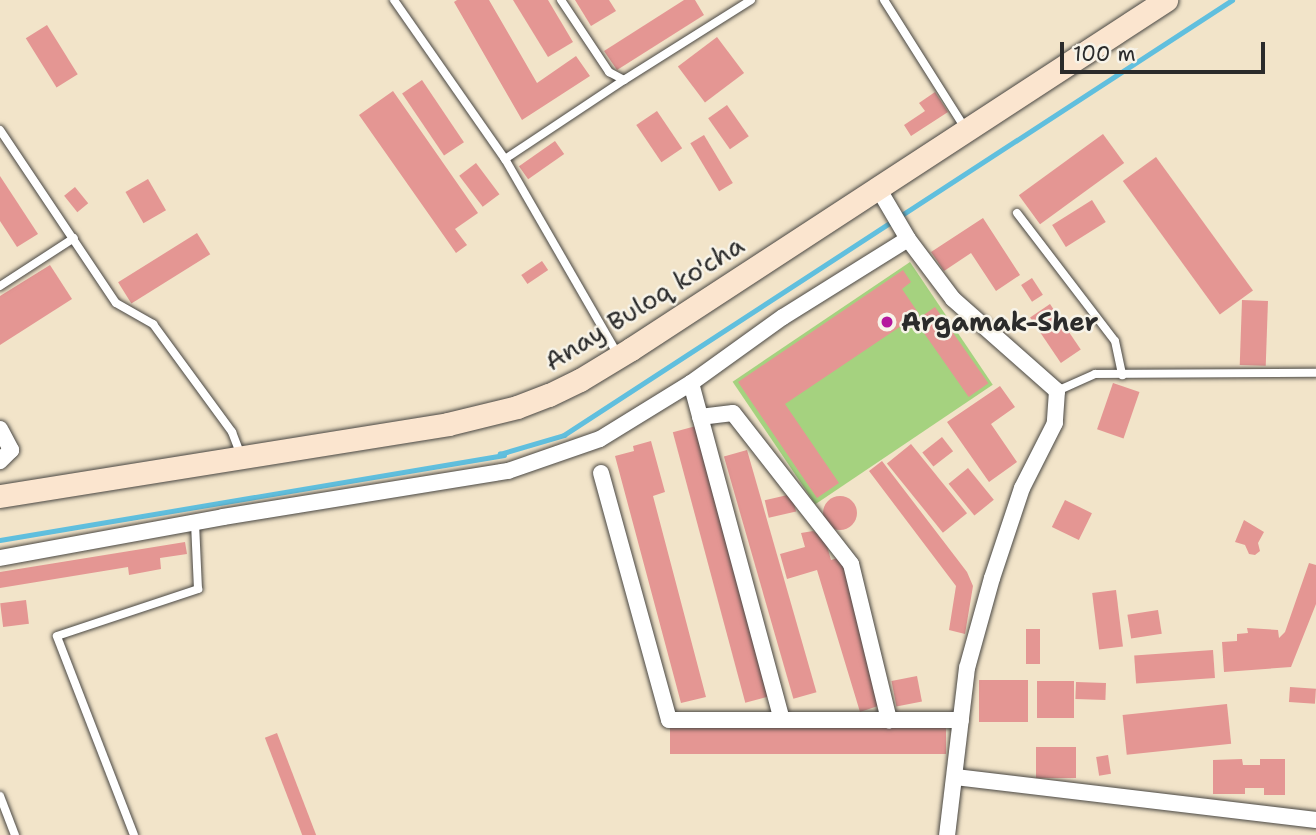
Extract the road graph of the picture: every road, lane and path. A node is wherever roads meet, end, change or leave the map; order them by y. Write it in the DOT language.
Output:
graph roads {
  1 [pos="394,0"];
  2 [pos="561,0"];
  3 [pos="751,0"];
  4 [pos="884,0"];
  5 [pos="1166,0"];
  6 [pos="624,80"];
  7 [pos="0,130"];
  8 [pos="966,130"];
  9 [pos="505,159"];
  10 [pos="883,197"];
  11 [pos="1017,214"];
  12 [pos="74,237"];
  13 [pos="908,239"];
  14 [pos="0,286"];
  15 [pos="619,356"];
  16 [pos="1316,373"];
  17 [pos="1122,375"];
  18 [pos="691,383"];
  19 [pos="1057,391"];
  20 [pos="700,417"];
  21 [pos="0,429"];
  22 [pos="241,456"];
  23 [pos="0,461"];
  24 [pos="601,473"];
  25 [pos="0,496"];
  26 [pos="195,522"];
  27 [pos="0,558"];
  28 [pos="782,720"];
  29 [pos="889,720"];
  30 [pos="961,720"];
  31 [pos="954,777"];
  32 [pos="0,796"];
  33 [pos="1316,820"];
  34 [pos="15,835"];
  35 [pos="134,835"];
  36 [pos="947,835"];
  1 -- 9 [label="lane"];
  2 -- 6 [label="lane"];
  3 -- 6 [label="lane"];
  4 -- 8 [label="lane"];
  5 -- 8 [label="main road, Anay Buloq ko'cha"];
  6 -- 9 [label="lane"];
  7 -- 12 [label="lane"];
  8 -- 10 [label="main road, Anay Buloq ko'cha"];
  9 -- 15 [label="lane"];
  10 -- 13 [label="street"];
  10 -- 15 [label="main road, Anay Buloq ko'cha"];
  11 -- 17 [label="lane"];
  12 -- 14 [label="lane"];
  12 -- 22 [label="lane"];
  13 -- 18 [label="street"];
  13 -- 19 [label="street"];
  15 -- 22 [label="main road, Anay Buloq ko'cha"];
  16 -- 17 [label="lane"];
  17 -- 19 [label="lane"];
  18 -- 20 [label="street"];
  18 -- 26 [label="street"];
  19 -- 30 [label="street"];
  20 -- 28 [label="street"];
  20 -- 29 [label="street"];
  21 -- 23 [label="street"];
  22 -- 25 [label="main road, Anay Buloq ko'cha"];
  24 -- 28 [label="street"];
  26 -- 27 [label="street"];
  26 -- 35 [label="lane"];
  28 -- 29 [label="street"];
  29 -- 30 [label="street"];
  30 -- 31 [label="street"];
  31 -- 33 [label="street"];
  31 -- 36 [label="street"];
  32 -- 34 [label="lane"];
}
